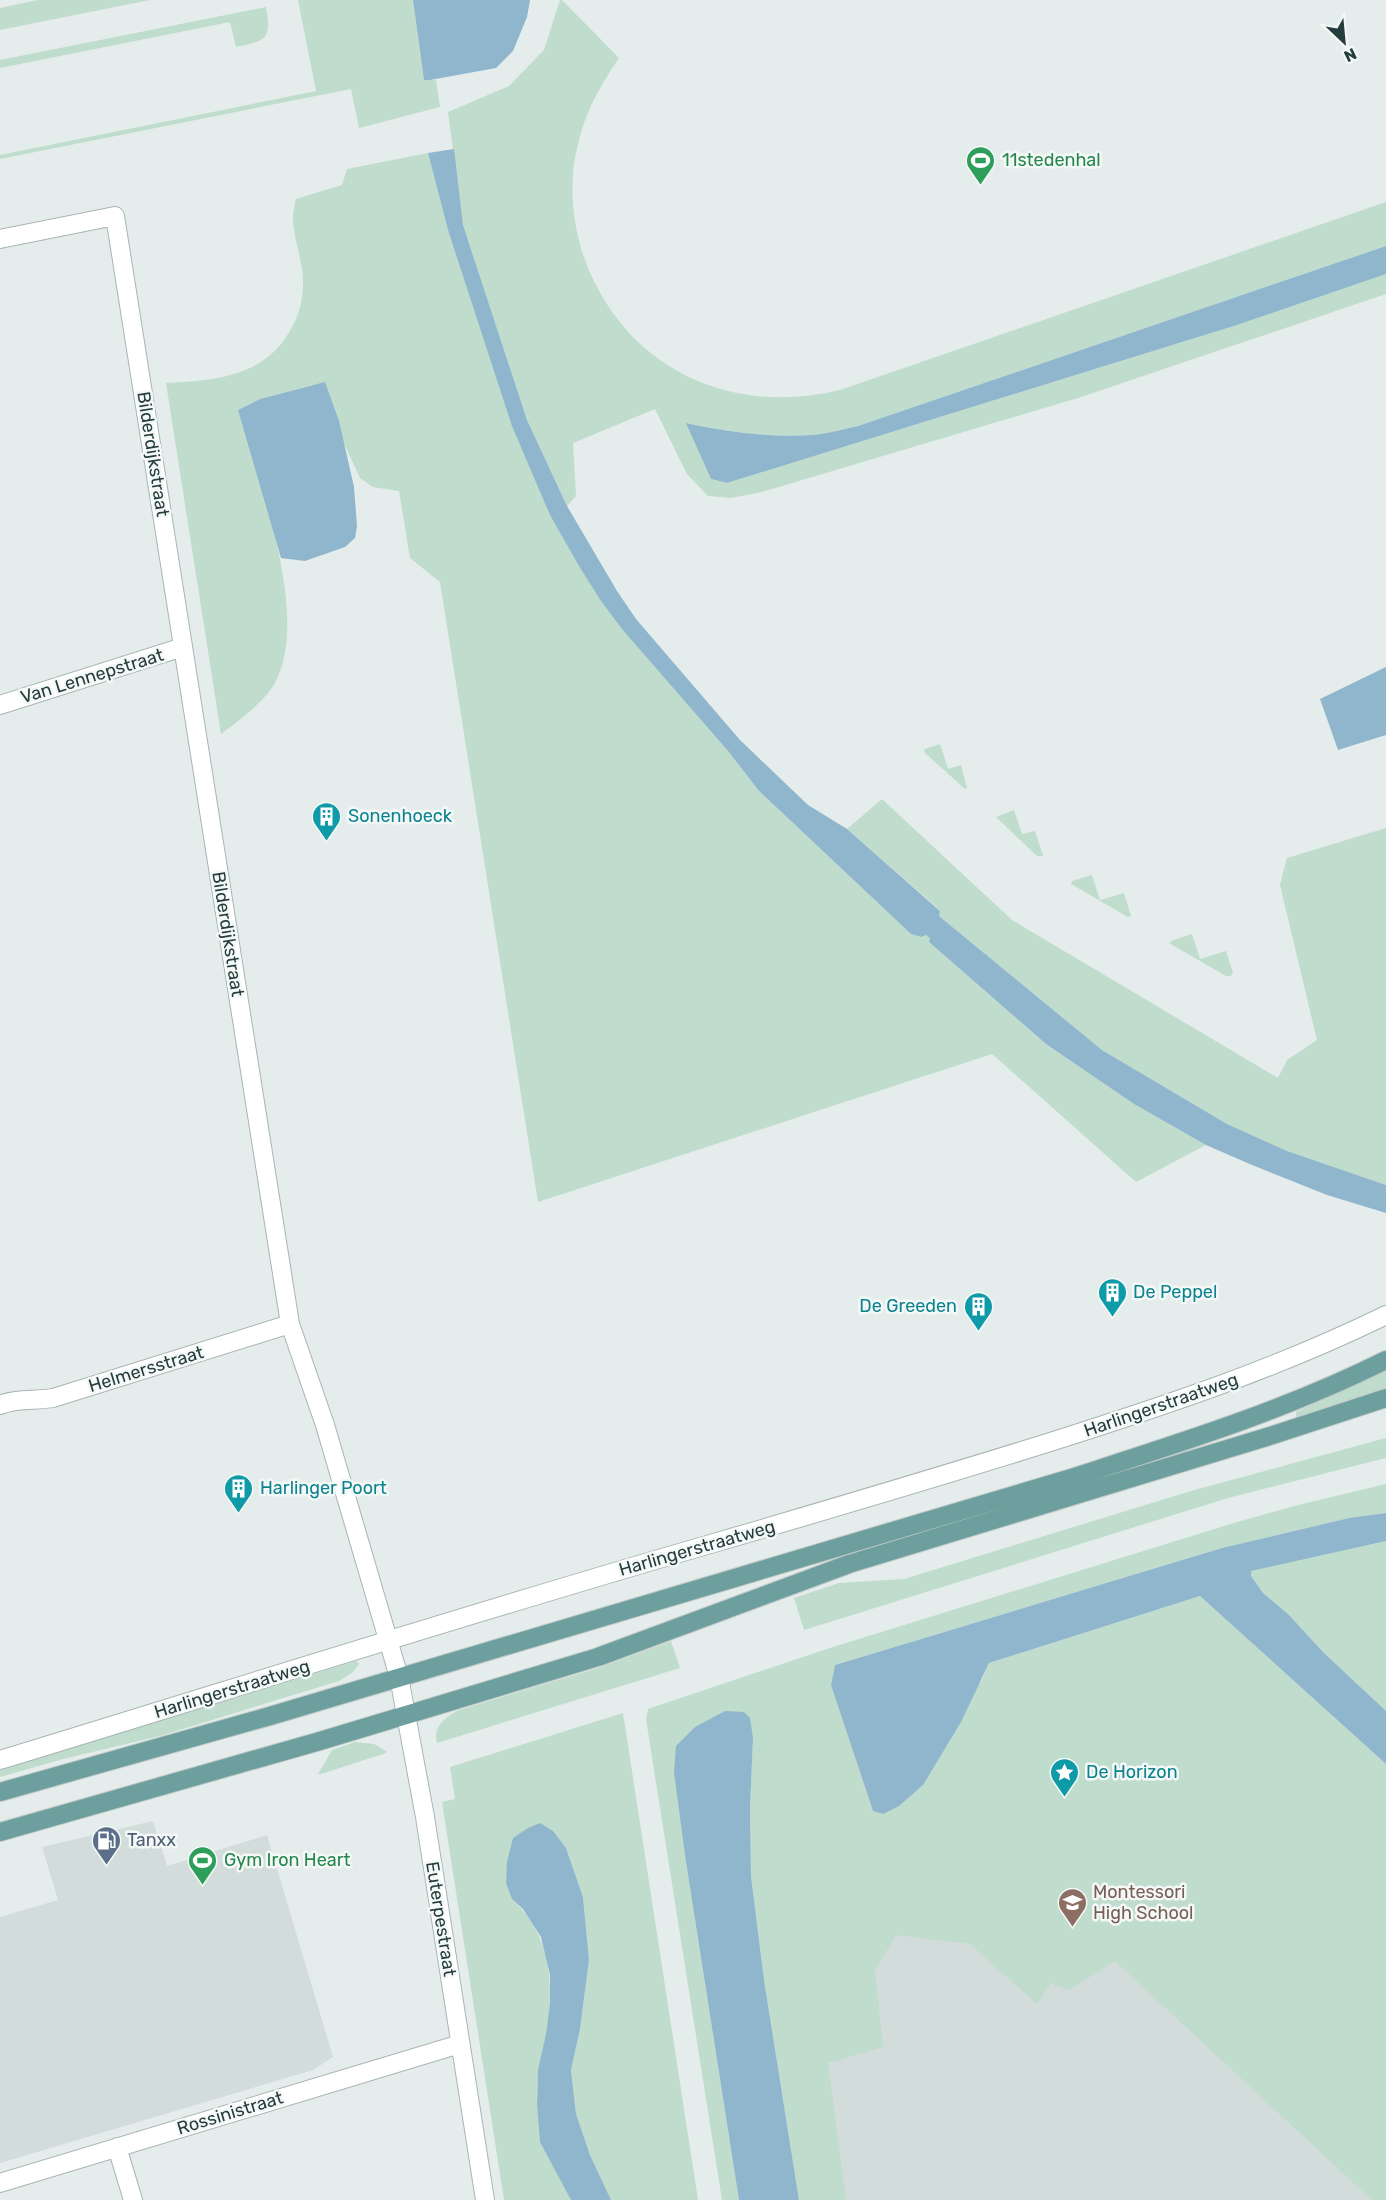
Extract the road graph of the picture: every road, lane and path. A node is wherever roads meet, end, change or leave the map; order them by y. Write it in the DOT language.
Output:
graph roads {
  1 [pos="0,239"];
  2 [pos="183,647"];
  3 [pos="0,705"];
  4 [pos="1386,1315"];
  5 [pos="290,1324"];
  6 [pos="1386,1360"];
  7 [pos="1386,1398"];
  8 [pos="1,1400"];
  9 [pos="389,1641"];
  10 [pos="399,1677"];
  11 [pos="407,1714"];
  12 [pos="0,1760"];
  13 [pos="0,1792"];
  14 [pos="0,1832"];
  15 [pos="460,2044"];
  16 [pos="117,2146"];
  17 [pos="0,2183"];
  18 [pos="133,2200"];
  19 [pos="485,2200"];
  1 -- 2 [label="street, Bilderdijkstraat"];
  2 -- 3 [label="street, Van Lennepstraat"];
  2 -- 5 [label="street, Bilderdijkstraat"];
  4 -- 9 [label="street, Harlingerstraatweg"];
  5 -- 8 [label="street, Helmersstraat"];
  5 -- 9 [label="street, Bilderdijkstraat"];
  6 -- 10 [label="main road, Harlingerstraatweg"];
  7 -- 11 [label="main road"];
  9 -- 10 [label="street, Euterpestraat"];
  9 -- 12 [label="street, Harlingerstraatweg"];
  10 -- 11 [label="street, Euterpestraat"];
  10 -- 13 [label="main road, Harlingerstraatweg"];
  11 -- 14 [label="main road"];
  11 -- 15 [label="street, Euterpestraat"];
  15 -- 16 [label="street, Rossinistraat"];
  15 -- 19 [label="street, Euterpestraat"];
  16 -- 17 [label="street, Rossinistraat"];
  16 -- 18 [label="street"];
}
